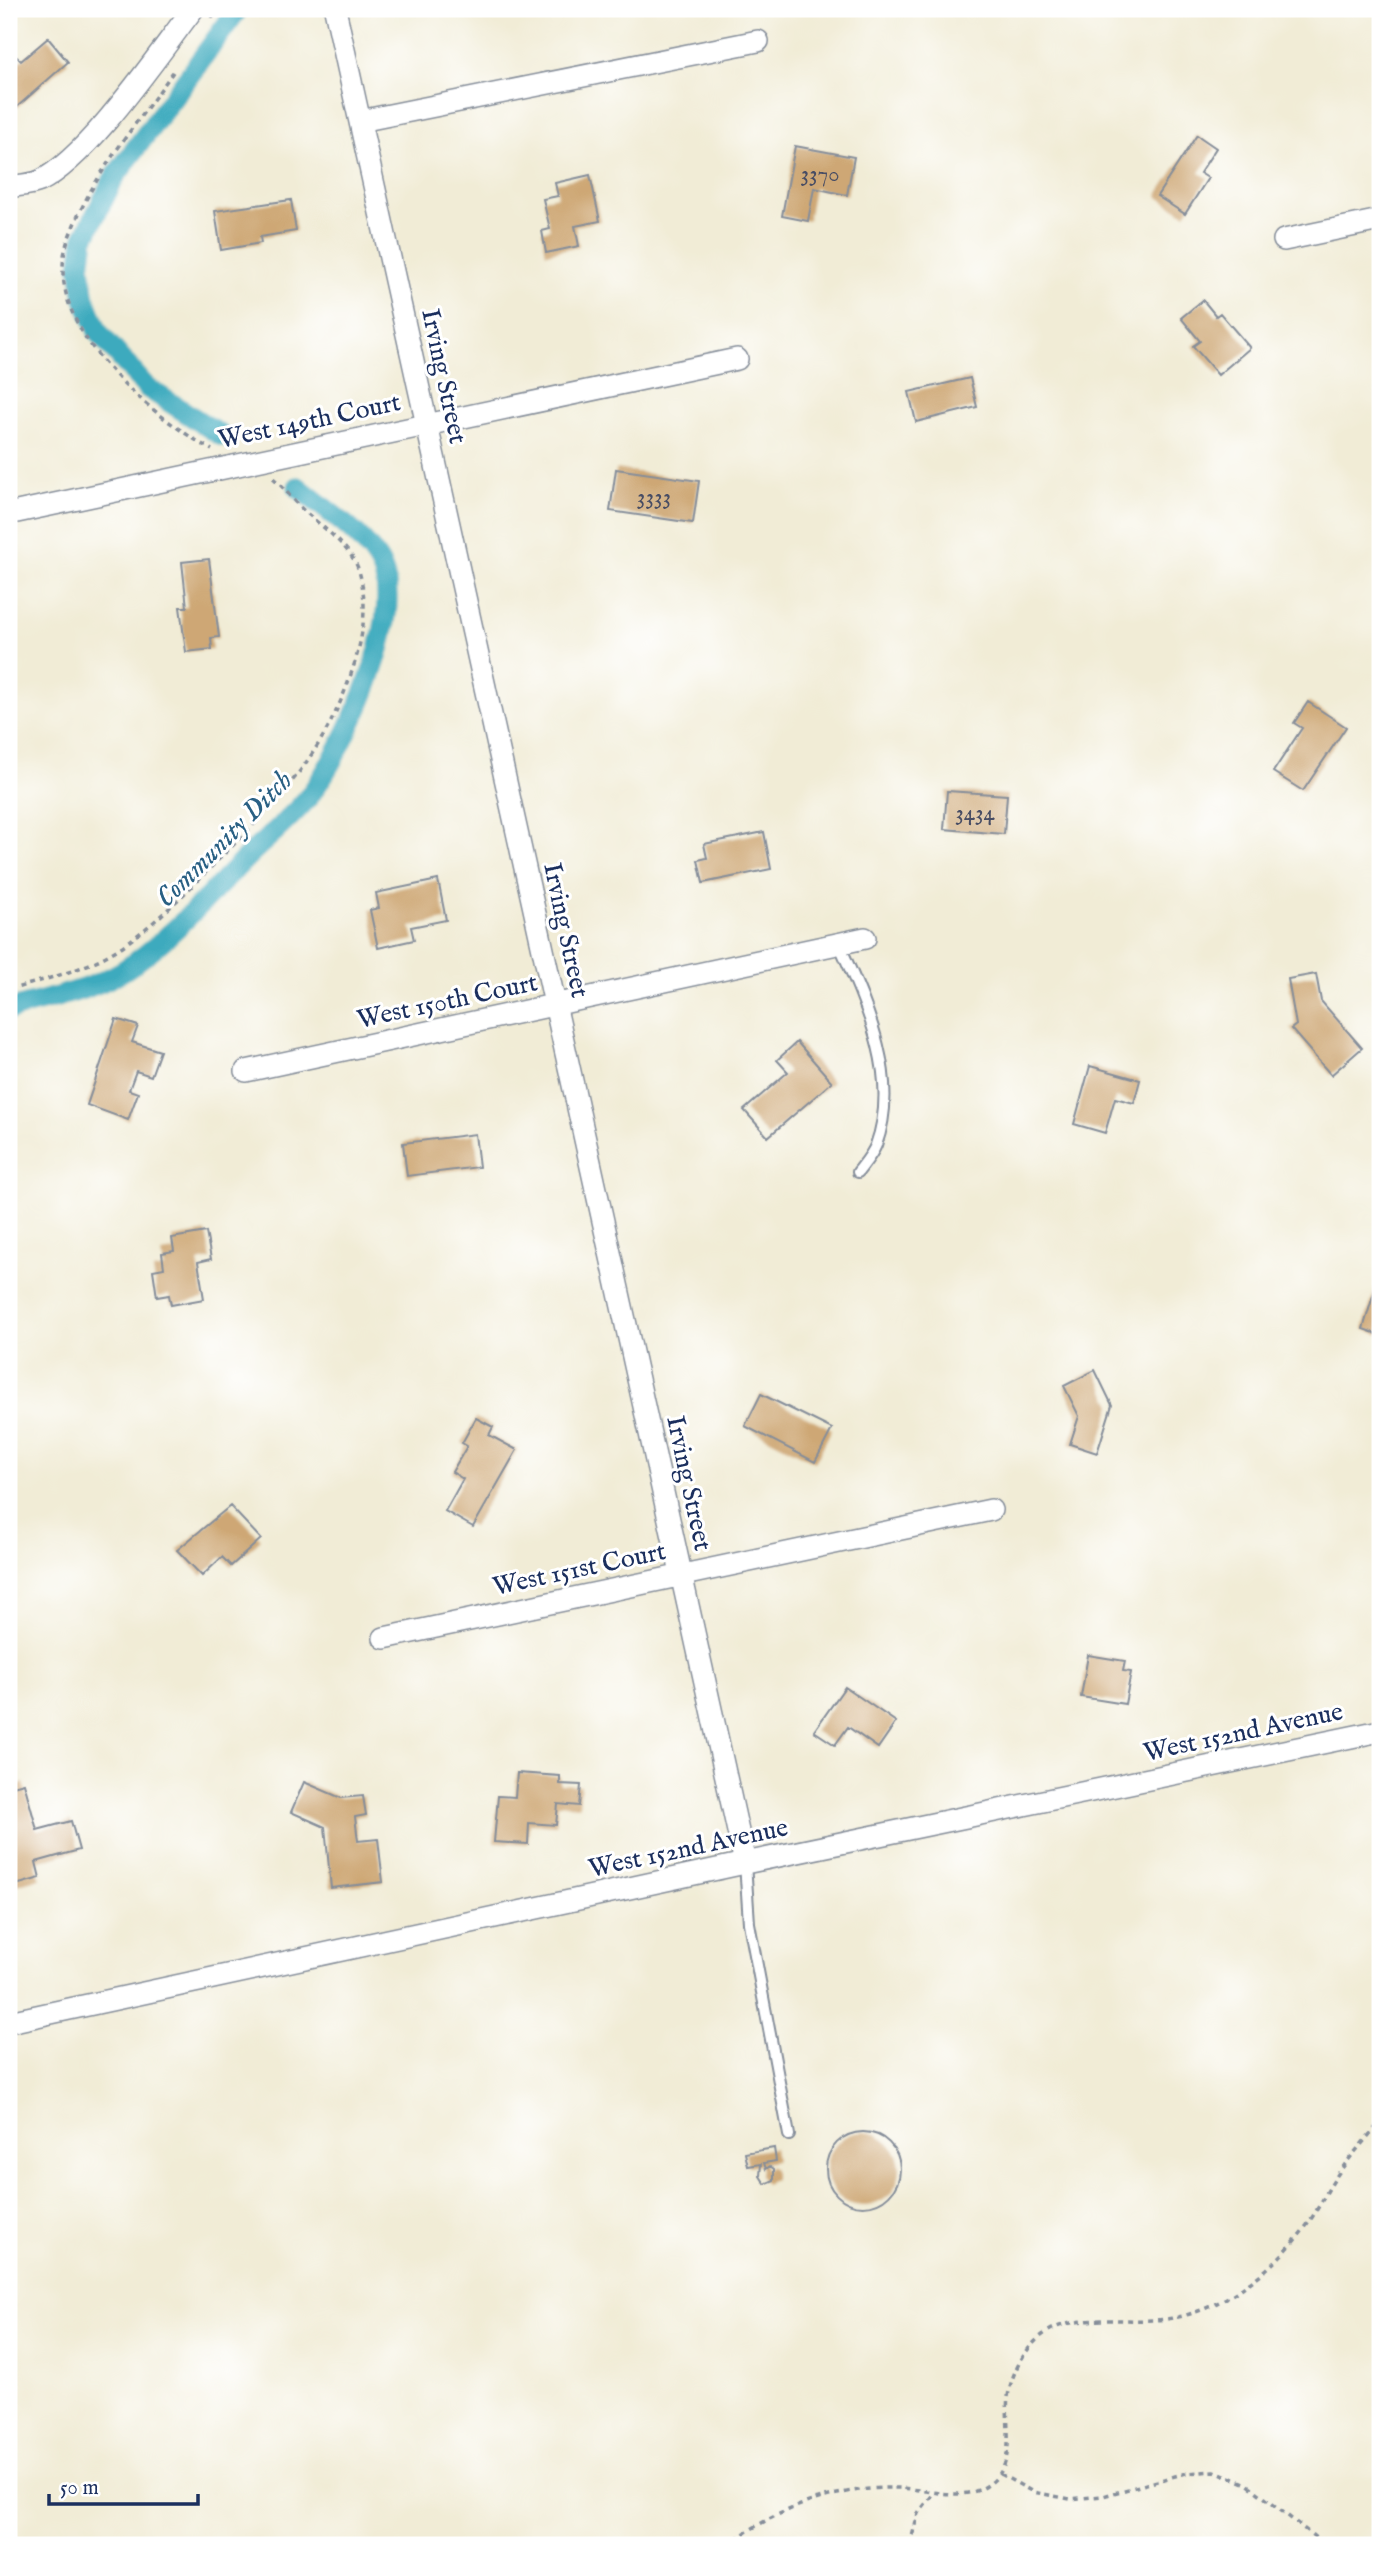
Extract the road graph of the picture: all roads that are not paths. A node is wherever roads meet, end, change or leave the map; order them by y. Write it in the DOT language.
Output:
graph roads {
  1 [pos="193,9"];
  2 [pos="335,9"];
  3 [pos="758,41"];
  4 [pos="360,121"];
  5 [pos="9,187"];
  6 [pos="1380,220"];
  7 [pos="1284,240"];
  8 [pos="737,359"];
  9 [pos="427,424"];
  10 [pos="17,512"];
  11 [pos="865,938"];
  12 [pos="839,944"];
  13 [pos="555,1006"];
  14 [pos="246,1071"];
  15 [pos="858,1172"];
  16 [pos="991,1510"];
  17 [pos="681,1575"];
  18 [pos="384,1638"];
  19 [pos="1380,1731"];
  20 [pos="745,1863"];
  21 [pos="9,2022"];
  22 [pos="789,2135"];
  1 -- 5 [label="street"];
  2 -- 4 [label="street, Irving Street"];
  3 -- 4 [label="street"];
  4 -- 9 [label="street, Irving Street"];
  6 -- 7 [label="street"];
  8 -- 9 [label="street, West 149th Court"];
  9 -- 10 [label="street, West 149th Court"];
  9 -- 13 [label="street, Irving Street"];
  11 -- 12 [label="street, West 150th Court"];
  12 -- 13 [label="street, West 150th Court"];
  12 -- 15 [label="lane"];
  13 -- 14 [label="street, West 150th Court"];
  13 -- 17 [label="street, Irving Street"];
  16 -- 17 [label="street, West 151st Court"];
  17 -- 18 [label="street, West 151st Court"];
  17 -- 20 [label="street, Irving Street"];
  19 -- 20 [label="street, West 152nd Avenue"];
  20 -- 21 [label="street, West 152nd Avenue"];
  20 -- 22 [label="lane"];
}
